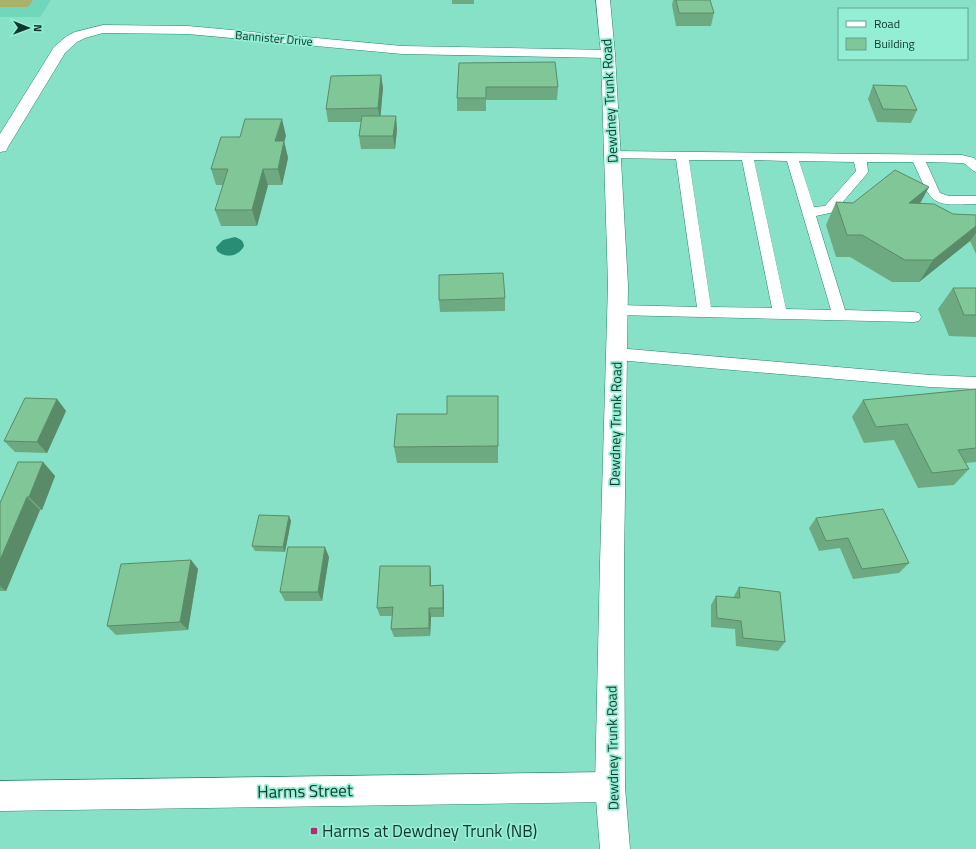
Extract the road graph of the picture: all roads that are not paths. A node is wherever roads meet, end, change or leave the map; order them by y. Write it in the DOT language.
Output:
graph roads {
  1 [pos="603,0"];
  2 [pos="608,54"];
  3 [pos="0,147"];
  4 [pos="612,155"];
  5 [pos="682,156"];
  6 [pos="747,157"];
  7 [pos="792,157"];
  8 [pos="859,158"];
  9 [pos="918,159"];
  10 [pos="976,168"];
  11 [pos="976,200"];
  12 [pos="809,212"];
  13 [pos="617,310"];
  14 [pos="705,312"];
  15 [pos="780,314"];
  16 [pos="840,316"];
  17 [pos="914,317"];
  18 [pos="617,354"];
  19 [pos="976,383"];
  20 [pos="610,787"];
  21 [pos="0,796"];
  22 [pos="615,849"];
  1 -- 2 [label="street, Dewdney Trunk Road"];
  2 -- 3 [label="street, Bannister Drive"];
  2 -- 4 [label="street, Dewdney Trunk Road"];
  4 -- 5 [label="lane"];
  4 -- 13 [label="street, Dewdney Trunk Road"];
  5 -- 6 [label="lane"];
  5 -- 14 [label="lane"];
  6 -- 7 [label="lane"];
  6 -- 15 [label="lane"];
  7 -- 8 [label="lane"];
  7 -- 12 [label="lane"];
  8 -- 9 [label="lane"];
  8 -- 12 [label="lane"];
  9 -- 10 [label="lane"];
  9 -- 11 [label="lane"];
  12 -- 16 [label="lane"];
  13 -- 14 [label="lane"];
  13 -- 18 [label="street, Dewdney Trunk Road"];
  14 -- 15 [label="lane"];
  15 -- 16 [label="lane"];
  16 -- 17 [label="lane"];
  18 -- 19 [label="lane"];
  18 -- 20 [label="street, Dewdney Trunk Road"];
  20 -- 21 [label="street, Harms Street"];
  20 -- 22 [label="street, Dewdney Trunk Road"];
}
